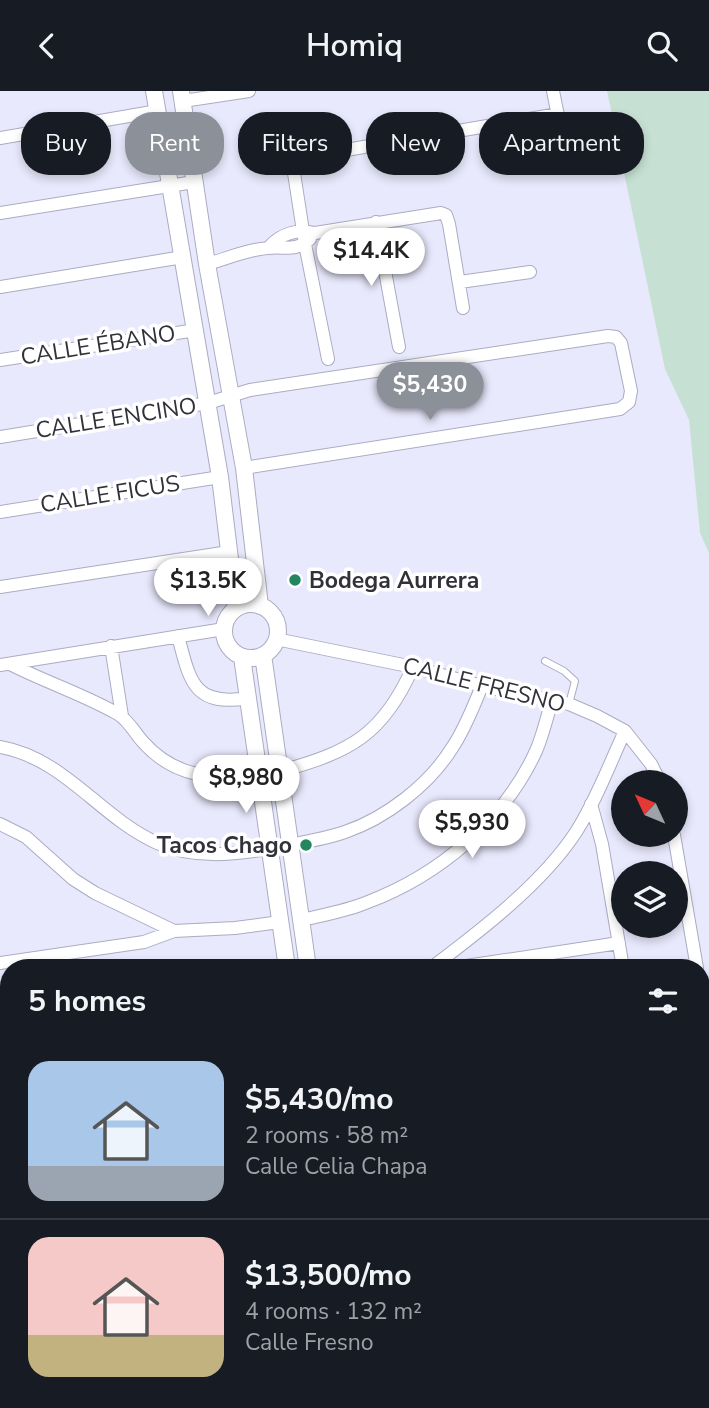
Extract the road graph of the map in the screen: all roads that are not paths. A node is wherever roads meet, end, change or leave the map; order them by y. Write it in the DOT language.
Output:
graph roads {
  1 [pos="154,91"];
  2 [pos="249,91"];
  3 [pos="553,91"];
  4 [pos="182,96"];
  5 [pos="158,111"];
  6 [pos="558,112"];
  7 [pos="479,127"];
  8 [pos="0,138"];
  9 [pos="352,149"];
  10 [pos="297,175"];
  11 [pos="194,182"];
  12 [pos="171,185"];
  13 [pos="0,213"];
  14 [pos="376,222"];
  15 [pos="309,232"];
  16 [pos="305,244"];
  17 [pos="269,247"];
  18 [pos="183,257"];
  19 [pos="207,264"];
  20 [pos="530,272"];
  21 [pos="460,282"];
  22 [pos="0,288"];
  23 [pos="463,308"];
  24 [pos="196,330"];
  25 [pos="399,347"];
  26 [pos="328,359"];
  27 [pos="0,360"];
  28 [pos="231,396"];
  29 [pos="208,403"];
  30 [pos="0,437"];
  31 [pos="244,468"];
  32 [pos="220,477"];
  33 [pos="0,512"];
  34 [pos="229,552"];
  35 [pos="0,587"];
  36 [pos="260,606"];
  37 [pos="236,608"];
  38 [pos="224,629"];
  39 [pos="178,636"];
  40 [pos="276,639"];
  41 [pos="111,646"];
  42 [pos="263,655"];
  43 [pos="242,657"];
  44 [pos="545,661"];
  45 [pos="5,664"];
  46 [pos="413,667"];
  47 [pos="482,686"];
  48 [pos="248,698"];
  49 [pos="552,700"];
  50 [pos="569,704"];
  51 [pos="122,716"];
  52 [pos="625,731"];
  53 [pos="0,747"];
  54 [pos="654,770"];
  55 [pos="281,771"];
  56 [pos="257,773"];
  57 [pos="591,803"];
  58 [pos="0,824"];
  59 [pos="290,845"];
  60 [pos="676,847"];
  61 [pos="270,848"];
  62 [pos="301,920"];
  63 [pos="280,922"];
  64 [pos="174,931"];
  65 [pos="620,943"];
  66 [pos="33,959"];
  67 [pos="286,959"];
  68 [pos="307,959"];
  69 [pos="443,959"];
  70 [pos="513,959"];
  71 [pos="622,959"];
  72 [pos="695,959"];
  1 -- 5 [label="street"];
  2 -- 4 [label="street"];
  3 -- 6 [label="street"];
  4 -- 11 [label="street"];
  5 -- 8 [label="street"];
  5 -- 12 [label="street"];
  7 -- 9 [label="street"];
  10 -- 15 [label="street"];
  11 -- 12 [label="street"];
  11 -- 19 [label="street"];
  12 -- 13 [label="street"];
  12 -- 18 [label="street"];
  14 -- 15 [label="street"];
  14 -- 21 [label="street"];
  14 -- 25 [label="street"];
  15 -- 16 [label="street"];
  15 -- 17 [label="street"];
  16 -- 17 [label="street"];
  16 -- 26 [label="street"];
  17 -- 19 [label="street"];
  18 -- 22 [label="street"];
  18 -- 24 [label="street"];
  19 -- 28 [label="street"];
  20 -- 21 [label="street"];
  21 -- 23 [label="street"];
  24 -- 27 [label="street, CALLE ÉBANO"];
  24 -- 29 [label="street"];
  28 -- 29 [label="street, CALLE ENCINO"];
  28 -- 31 [label="street"];
  28 -- 31 [label="street, CALLE ENCINO"];
  29 -- 30 [label="street, CALLE ENCINO"];
  29 -- 32 [label="street"];
  31 -- 36 [label="street"];
  32 -- 33 [label="street, CALLE FICUS"];
  32 -- 34 [label="street"];
  34 -- 35 [label="street"];
  34 -- 37 [label="street"];
  36 -- 37 [label="street"];
  36 -- 40 [label="street"];
  37 -- 38 [label="street"];
  38 -- 39 [label="street"];
  38 -- 43 [label="street"];
  39 -- 41 [label="street"];
  39 -- 48 [label="street"];
  40 -- 42 [label="street"];
  40 -- 46 [label="street, CALLE FRESNO"];
  41 -- 45 [label="street"];
  41 -- 51 [label="street"];
  42 -- 43 [label="street"];
  42 -- 55 [label="street"];
  43 -- 48 [label="street"];
  44 -- 50 [label="lane"];
  45 -- 51 [label="street"];
  46 -- 47 [label="street, CALLE FRESNO"];
  46 -- 55 [label="street"];
  47 -- 49 [label="street, CALLE FRESNO"];
  47 -- 59 [label="street"];
  48 -- 56 [label="street"];
  49 -- 50 [label="street, CALLE FRESNO"];
  49 -- 62 [label="street"];
  50 -- 52 [label="street, CALLE FRESNO"];
  51 -- 56 [label="street"];
  52 -- 54 [label="street, CALLE FRESNO"];
  52 -- 57 [label="street"];
  53 -- 61 [label="street"];
  55 -- 59 [label="street"];
  56 -- 61 [label="street"];
  57 -- 65 [label="street"];
  57 -- 69 [label="street"];
  58 -- 64 [label="street"];
  59 -- 61 [label="street"];
  59 -- 62 [label="street"];
  60 -- 72 [label="street"];
  61 -- 63 [label="street"];
  62 -- 68 [label="street"];
  63 -- 64 [label="street"];
  63 -- 67 [label="street"];
  64 -- 66 [label="street"];
  65 -- 70 [label="street"];
  65 -- 71 [label="street"];
}
